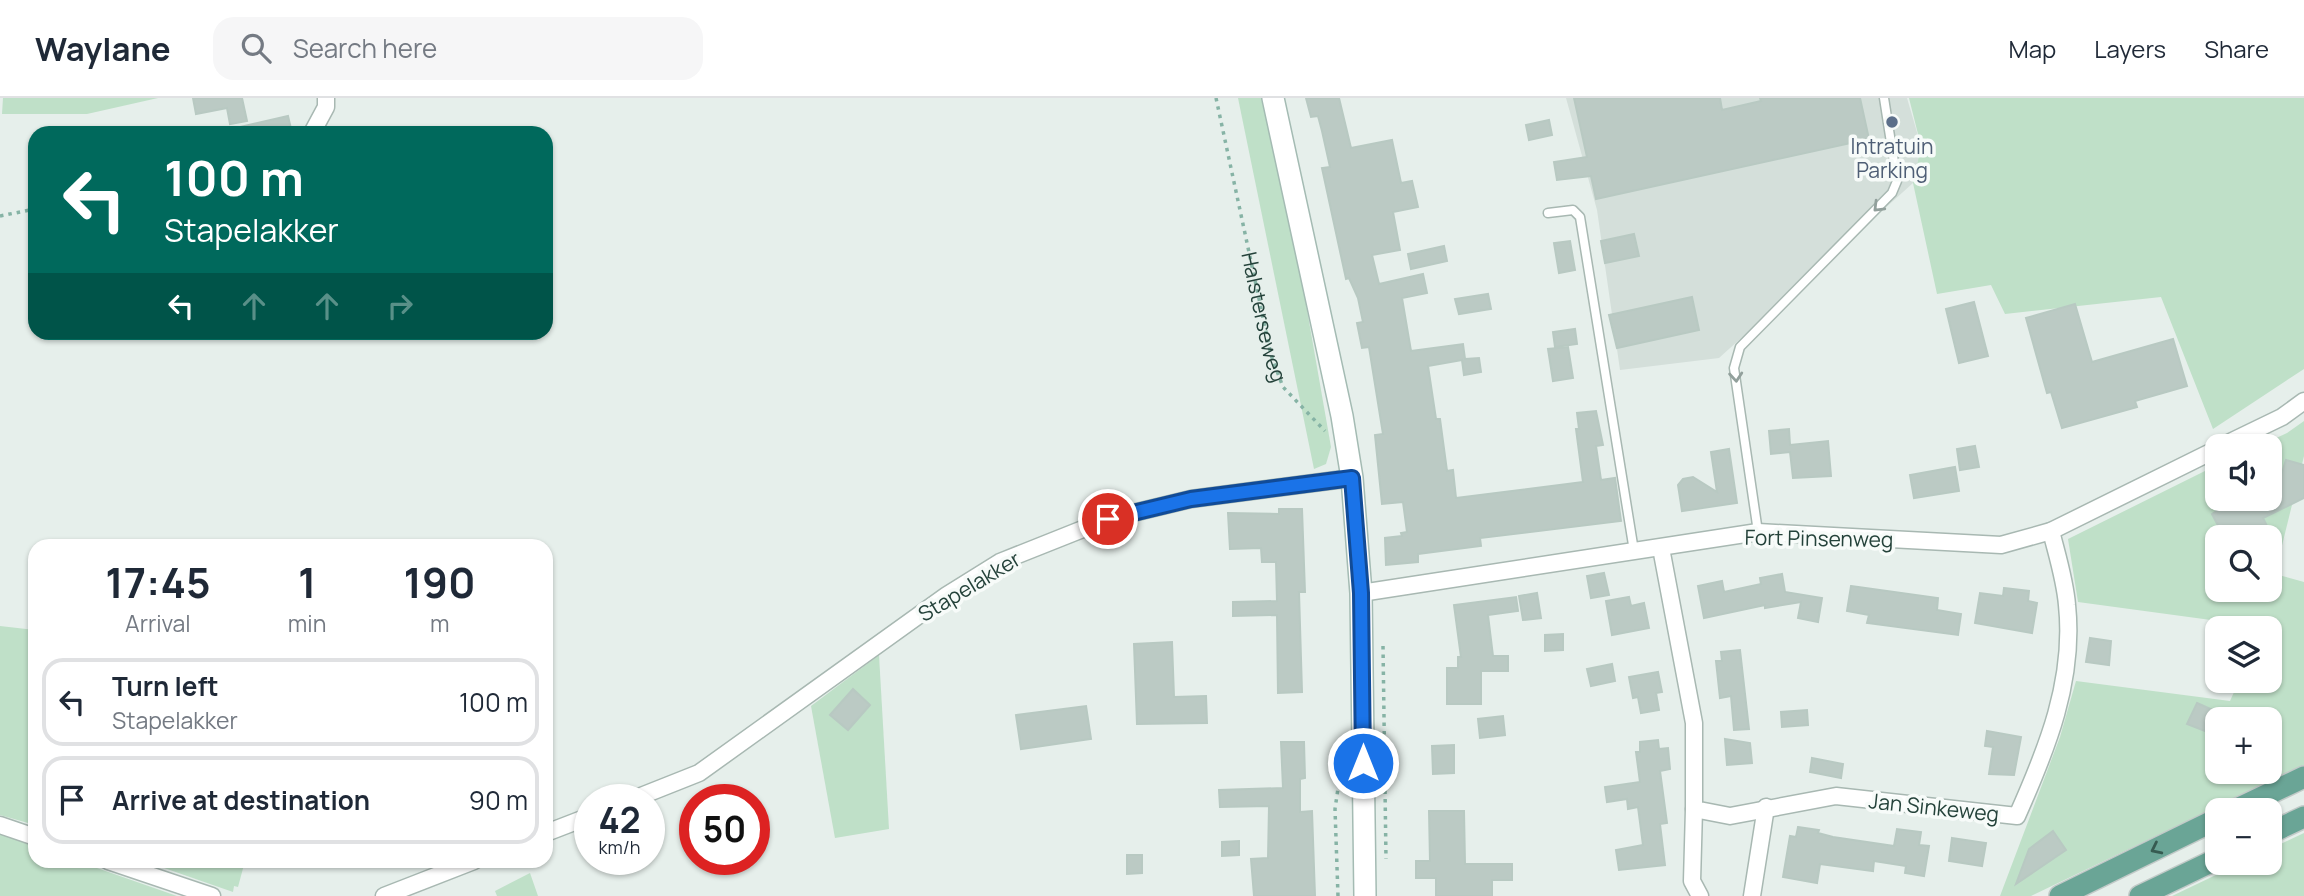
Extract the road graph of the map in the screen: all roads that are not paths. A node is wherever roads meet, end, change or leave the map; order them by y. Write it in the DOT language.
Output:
graph roads {
  1 [pos="326,98"];
  2 [pos="1273,98"];
  3 [pos="1884,98"];
  4 [pos="316,126"];
  5 [pos="1548,213"];
  6 [pos="2304,401"];
  7 [pos="2246,434"];
  8 [pos="2205,455"];
  9 [pos="1352,478"];
  10 [pos="2051,531"];
  11 [pos="1758,532"];
  12 [pos="1661,548"];
  13 [pos="1634,551"];
  14 [pos="1361,593"];
  15 [pos="2304,777"];
  16 [pos="665,786"];
  17 [pos="2260,798"];
  18 [pos="1766,807"];
  19 [pos="1693,809"];
  20 [pos="2304,817"];
  21 [pos="574,822"];
  22 [pos="0,825"];
  23 [pos="2205,825"];
  24 [pos="2282,827"];
  25 [pos="553,830"];
  26 [pos="28,835"];
  27 [pos="2205,865"];
  28 [pos="129,868"];
  29 [pos="456,868"];
  30 [pos="212,896"];
  31 [pos="384,896"];
  32 [pos="1365,896"];
  33 [pos="1700,896"];
  34 [pos="1752,896"];
  35 [pos="2060,896"];
  36 [pos="2140,896"];
  1 -- 4 [label="street"];
  2 -- 9 [label="main road"];
  3 -- 11 [label="lane, one-way"];
  5 -- 13 [label="lane"];
  6 -- 7 [label="street"];
  8 -- 10 [label="street, Fort Pinsenweg"];
  9 -- 14 [label="main road"];
  9 -- 16 [label="street, Stapelakker"];
  10 -- 11 [label="street, Fort Pinsenweg"];
  10 -- 18 [label="street, Jan Sinkeweg"];
  11 -- 12 [label="street, Fort Pinsenweg"];
  12 -- 13 [label="street, Fort Pinsenweg"];
  12 -- 19 [label="street"];
  13 -- 14 [label="street, Fort Pinsenweg"];
  14 -- 32 [label="main road"];
  15 -- 17 [label="main road"];
  18 -- 19 [label="street, Jan Sinkeweg"];
  18 -- 34 [label="street"];
  19 -- 33 [label="street"];
  20 -- 24 [label="main road"];
  21 -- 25 [label="street"];
  22 -- 26 [label="street"];
  23 -- 35 [label="main road, one-way"];
  27 -- 36 [label="main road"];
  28 -- 30 [label="street"];
  29 -- 31 [label="street"];
}
